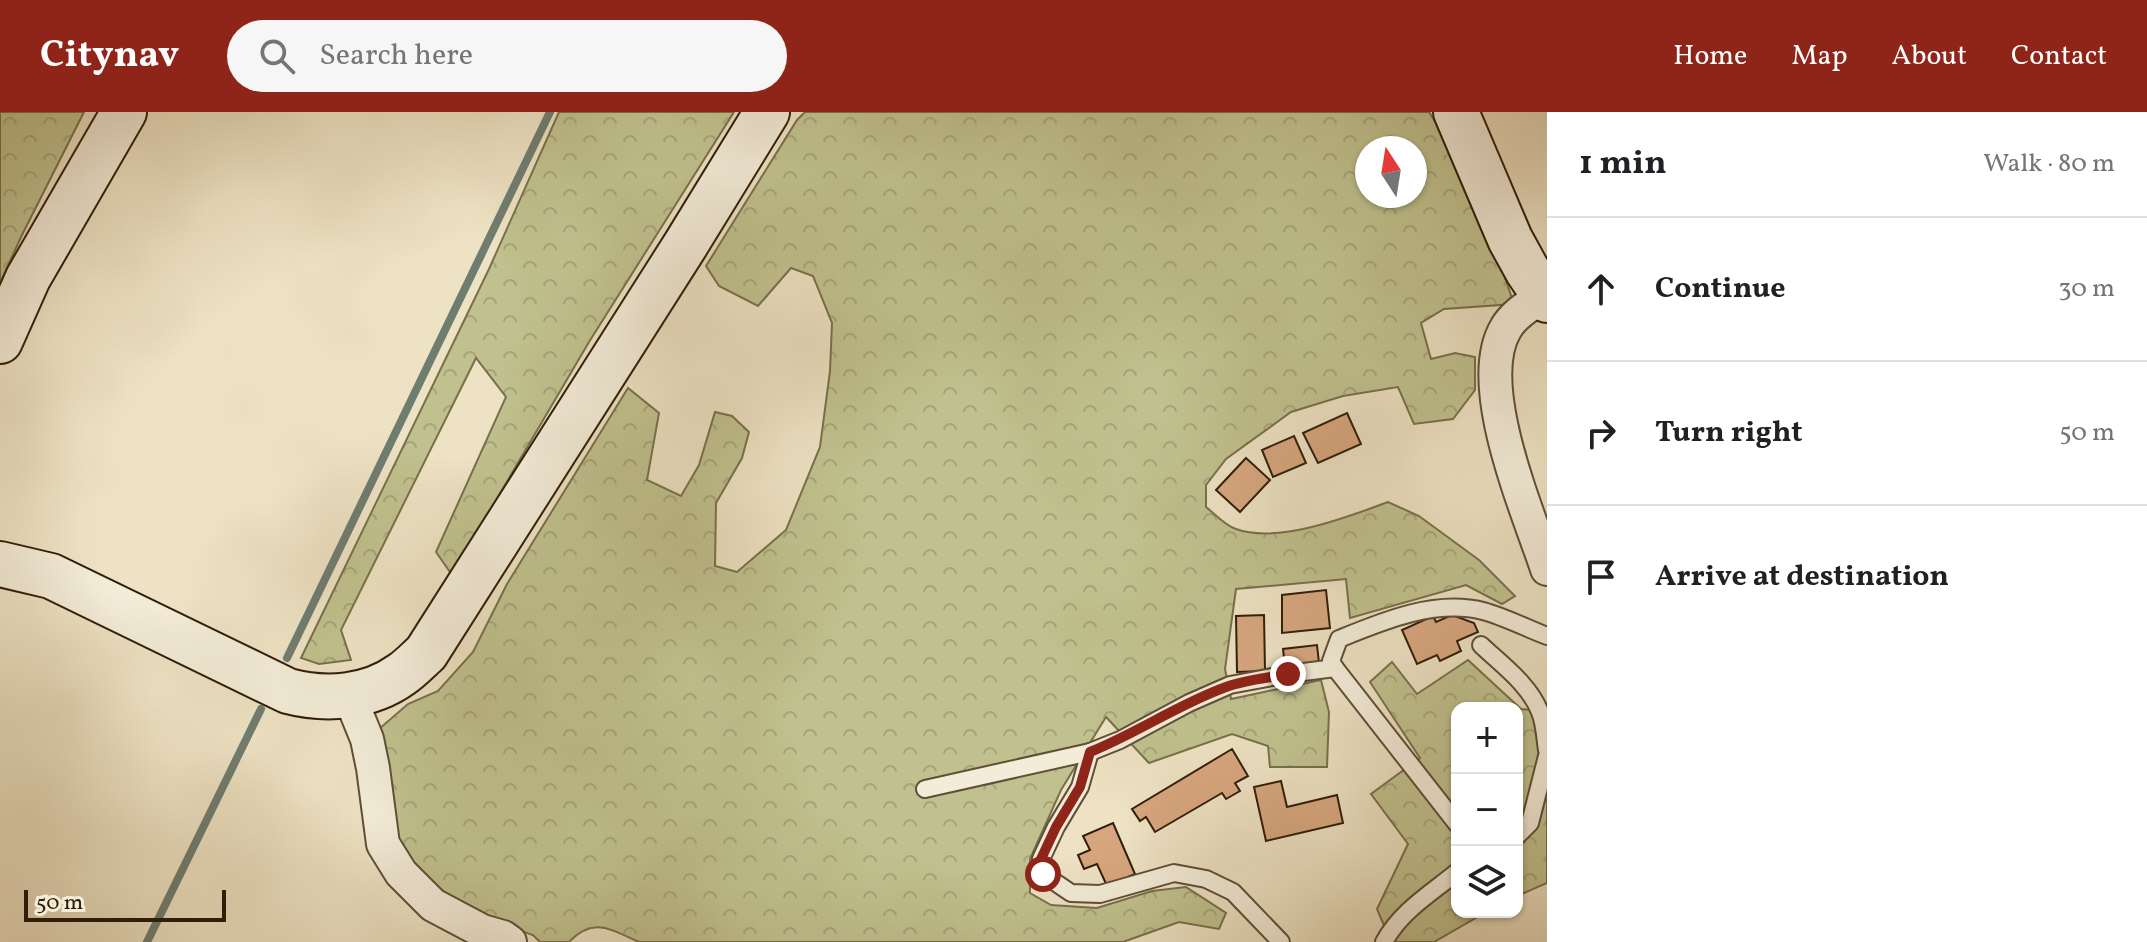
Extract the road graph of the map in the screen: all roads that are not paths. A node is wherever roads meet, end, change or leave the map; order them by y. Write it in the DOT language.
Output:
graph roads {
  1 [pos="124,112"];
  2 [pos="767,112"];
  3 [pos="1456,112"];
  4 [pos="1545,298"];
  5 [pos="0,341"];
  6 [pos="0,564"];
  7 [pos="1547,569"];
  8 [pos="1547,636"];
  9 [pos="1481,645"];
  10 [pos="1335,668"];
  11 [pos="349,695"];
  12 [pos="1090,752"];
  13 [pos="1547,753"];
  14 [pos="925,789"];
  15 [pos="1451,816"];
  16 [pos="1523,830"];
  17 [pos="1451,877"];
  18 [pos="510,942"];
  19 [pos="1281,942"];
  20 [pos="1384,942"];
  1 -- 5 [label="street"];
  2 -- 11 [label="street"];
  3 -- 4 [label="street"];
  4 -- 7 [label="street"];
  6 -- 11 [label="street"];
  8 -- 10 [label="lane"];
  9 -- 13 [label="lane"];
  10 -- 12 [label="lane"];
  10 -- 15 [label="lane"];
  11 -- 18 [label="street"];
  12 -- 14 [label="lane"];
  12 -- 19 [label="lane"];
  13 -- 16 [label="lane"];
  17 -- 20 [label="lane"];
}
